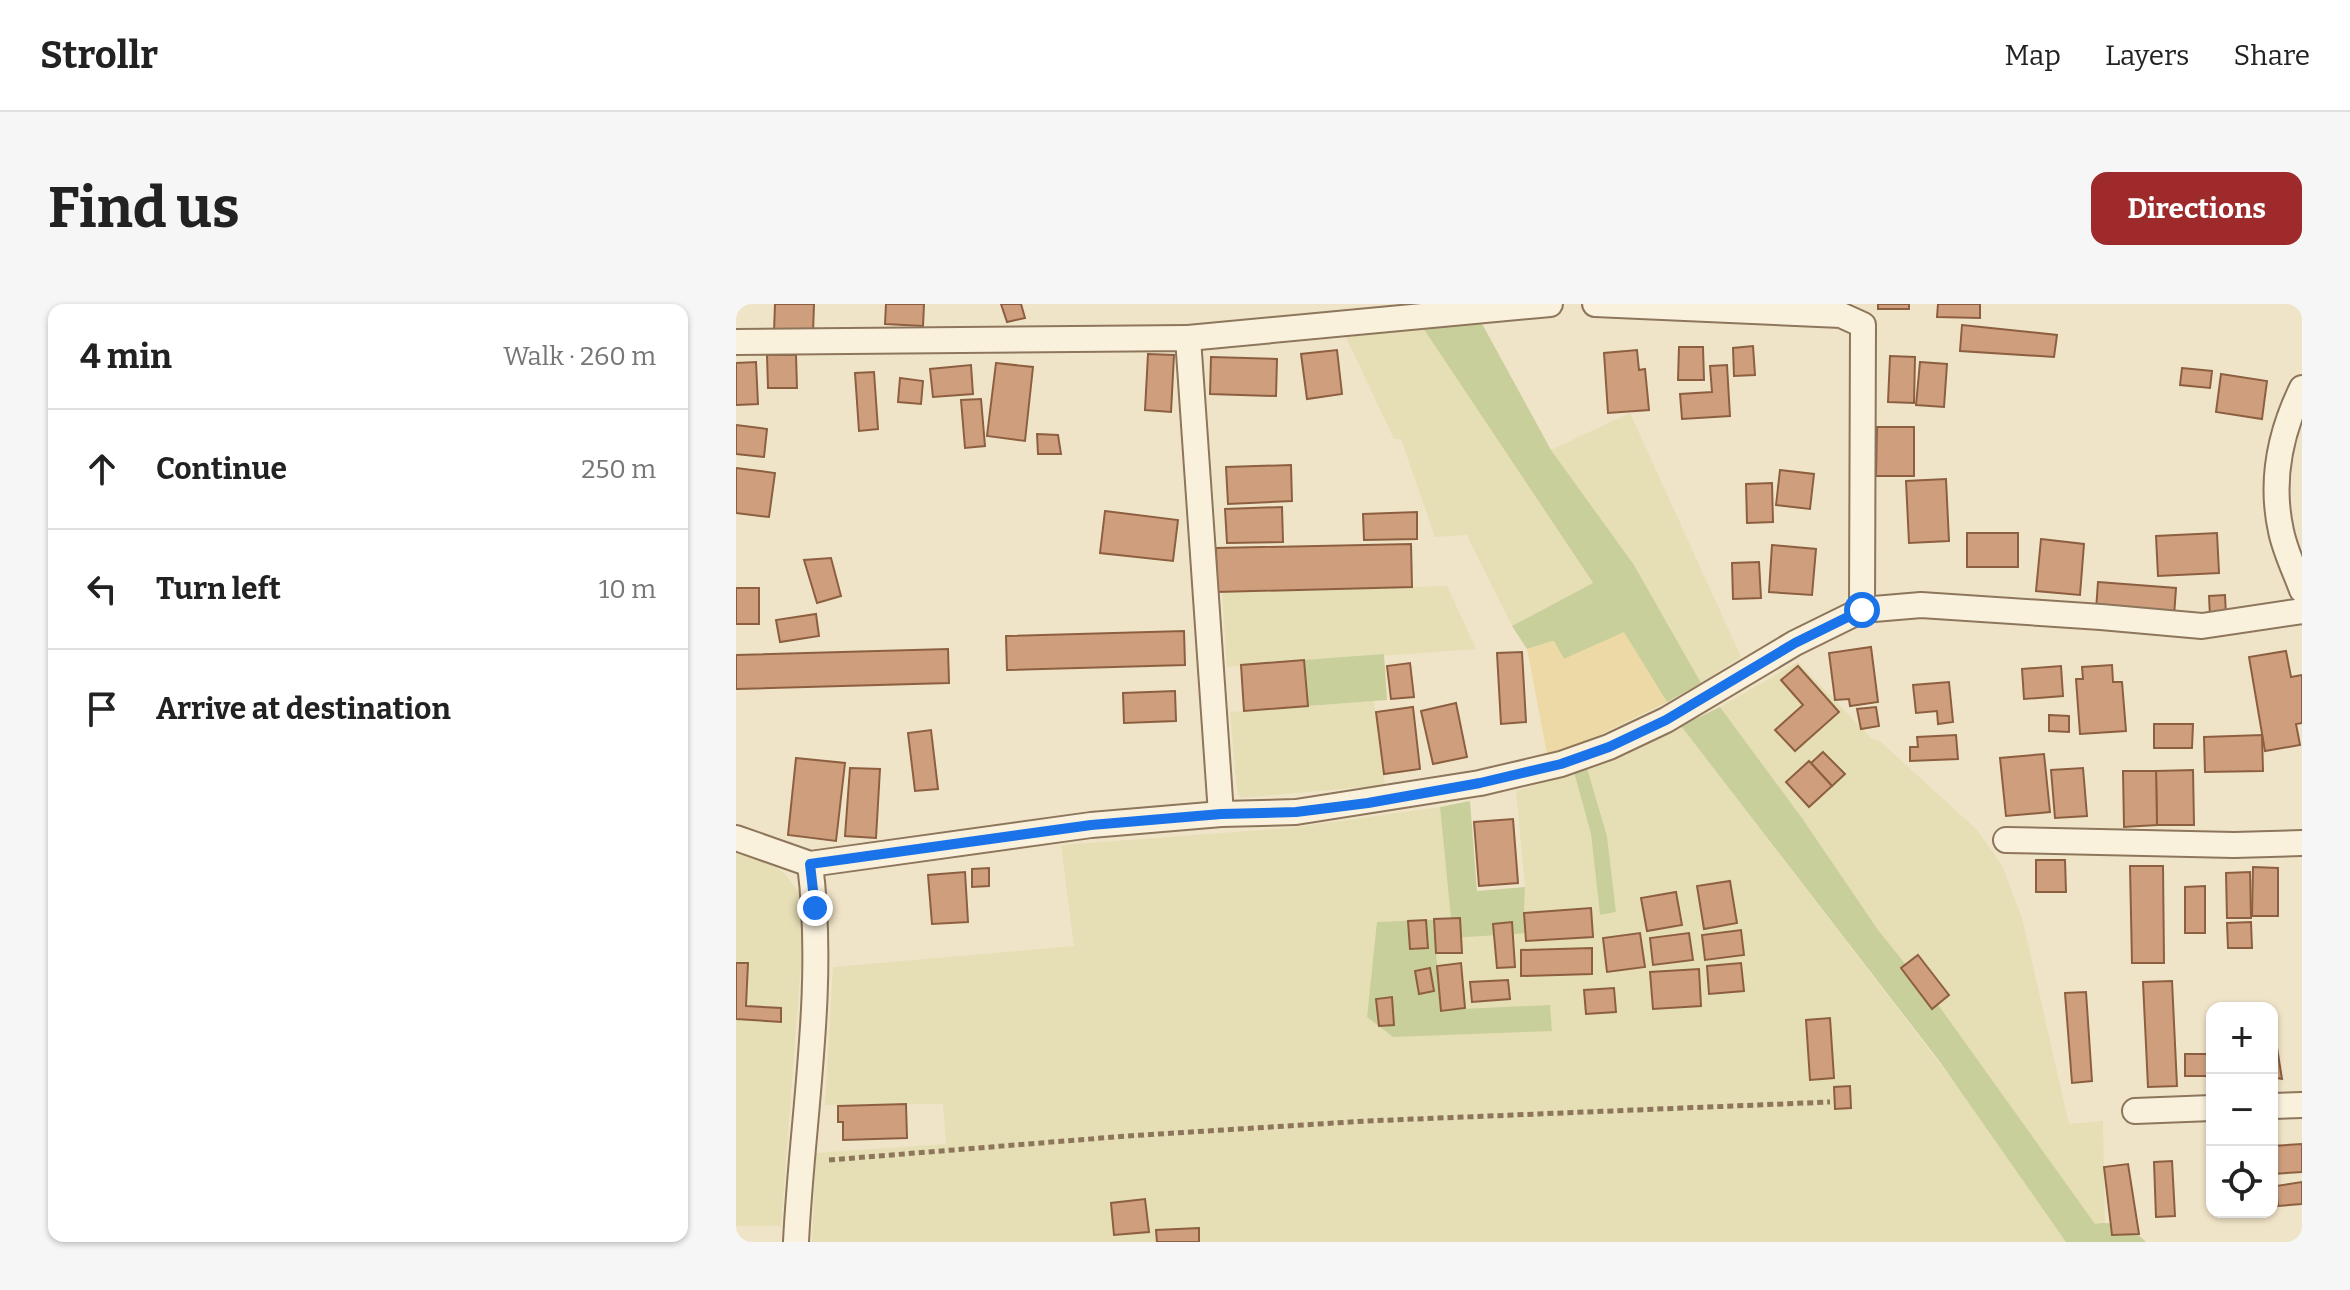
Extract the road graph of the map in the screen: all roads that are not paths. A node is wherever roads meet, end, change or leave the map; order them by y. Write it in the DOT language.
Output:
graph roads {
  1 [pos="1550,304"];
  2 [pos="1595,304"];
  3 [pos="1188,338"];
  4 [pos="736,342"];
  5 [pos="2302,388"];
  6 [pos="2302,590"];
  7 [pos="1862,610"];
  8 [pos="2302,611"];
  9 [pos="1221,814"];
  10 [pos="736,838"];
  11 [pos="2006,840"];
  12 [pos="2302,843"];
  13 [pos="810,864"];
  14 [pos="2302,1105"];
  15 [pos="2278,1106"];
  16 [pos="2206,1108"];
  17 [pos="2135,1111"];
  18 [pos="796,1242"];
  1 -- 3 [label="street"];
  2 -- 7 [label="street"];
  3 -- 4 [label="street"];
  3 -- 9 [label="street"];
  5 -- 6 [label="street"];
  7 -- 8 [label="street"];
  7 -- 9 [label="street"];
  9 -- 13 [label="street"];
  10 -- 13 [label="street"];
  11 -- 12 [label="street"];
  13 -- 18 [label="street"];
  14 -- 15 [label="street"];
  16 -- 17 [label="street"];
}
